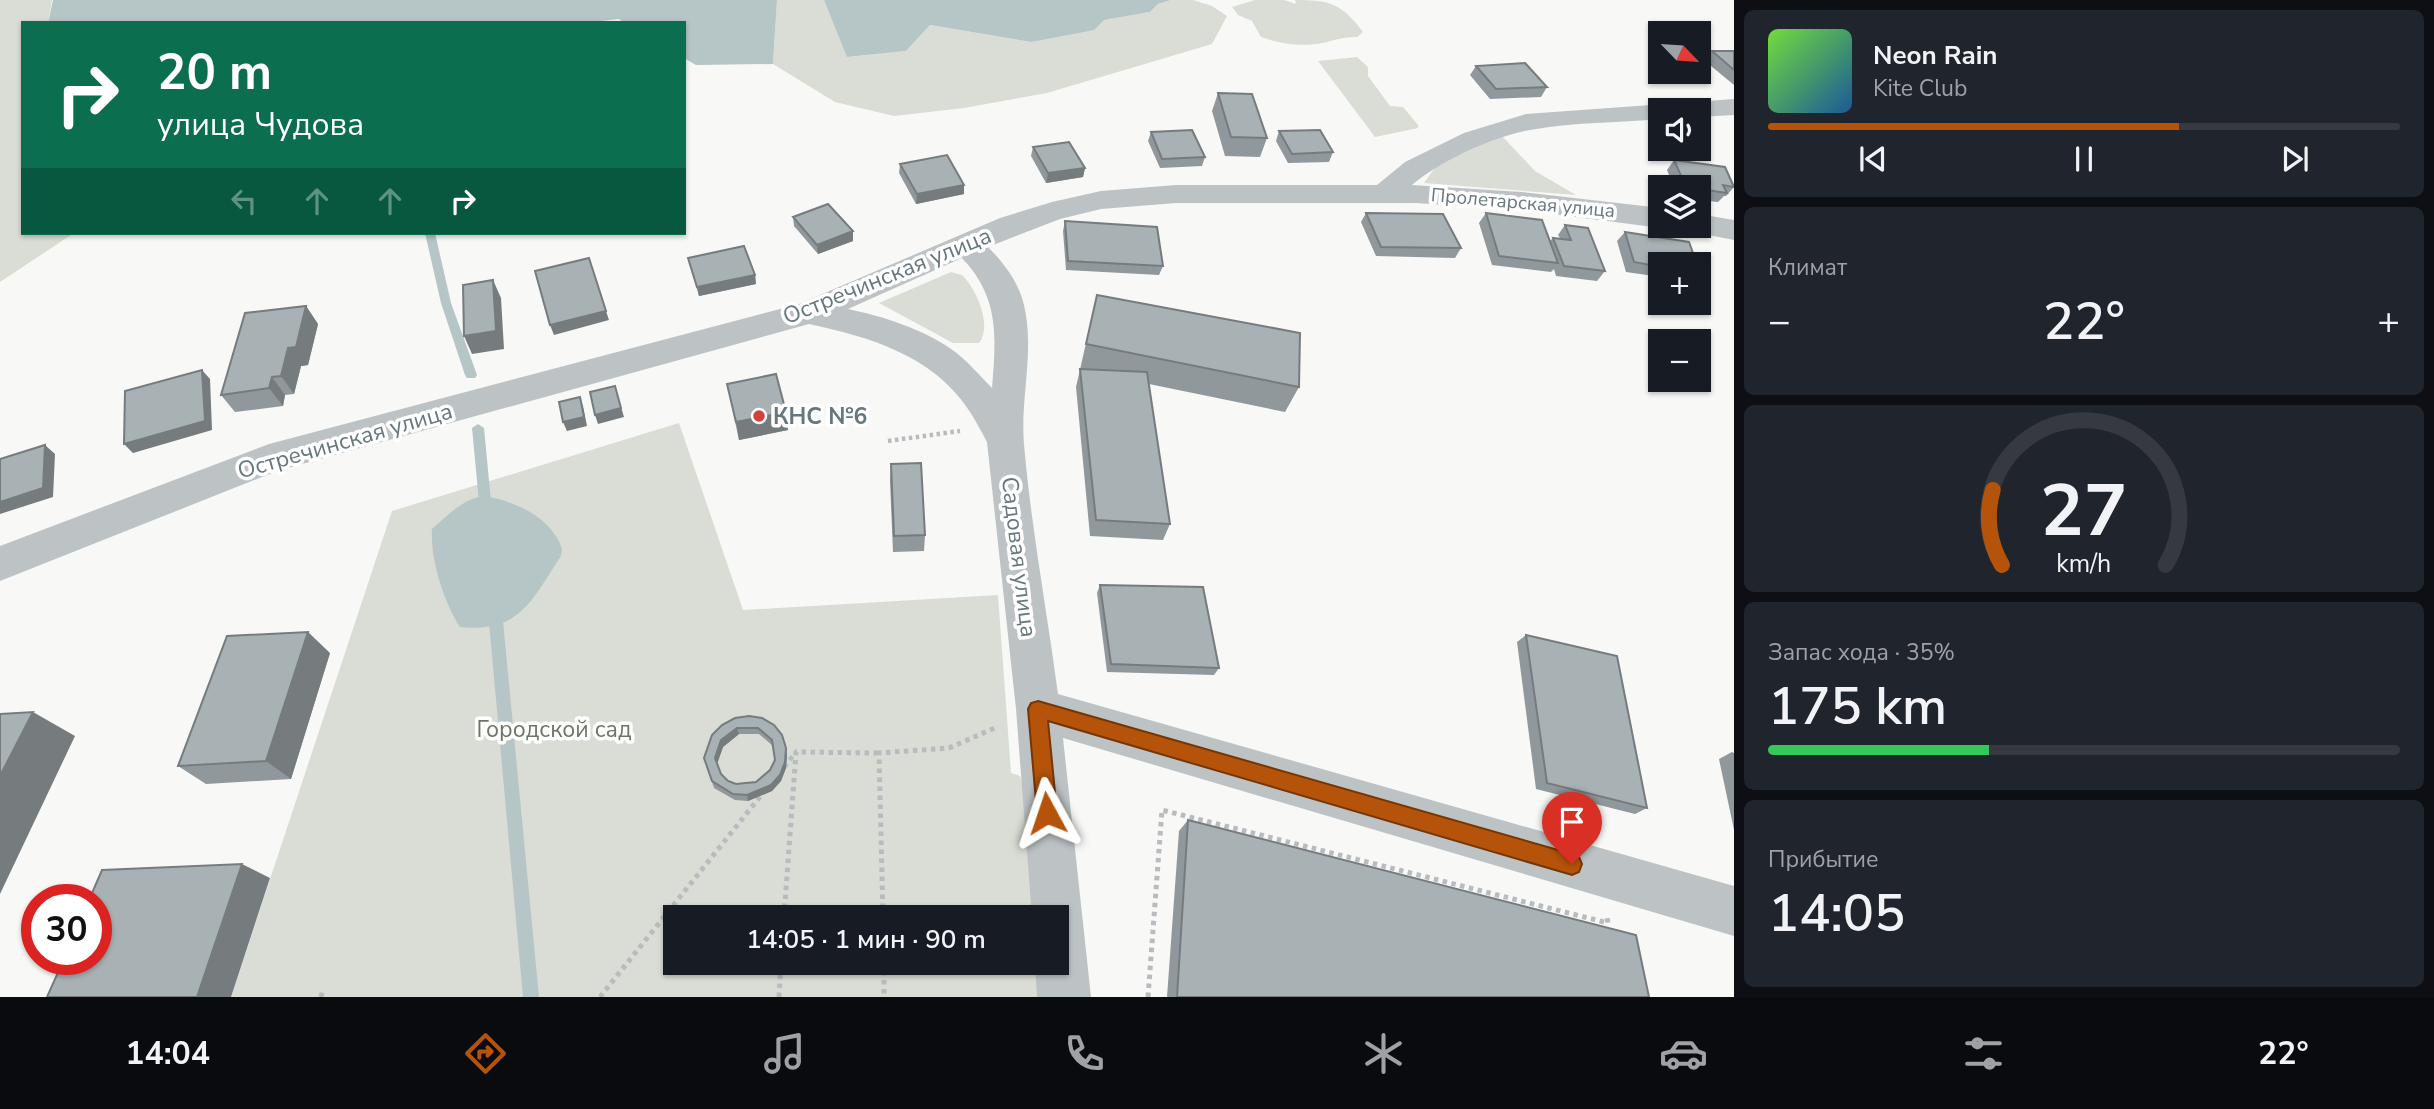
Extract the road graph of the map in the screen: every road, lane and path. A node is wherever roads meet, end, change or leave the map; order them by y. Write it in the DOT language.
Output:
graph roads {
  1 [pos="1734,107"];
  2 [pos="1711,108"];
  3 [pos="1648,112"];
  4 [pos="1385,193"];
  5 [pos="1648,216"];
  6 [pos="1711,226"];
  7 [pos="1734,230"];
  8 [pos="967,245"];
  9 [pos="809,313"];
  10 [pos="888,441"];
  11 [pos="1005,442"];
  12 [pos="0,564"];
  13 [pos="1038,709"];
  14 [pos="796,752"];
  15 [pos="879,753"];
  16 [pos="779,773"];
  17 [pos="770,784"];
  18 [pos="786,905"];
  19 [pos="883,905"];
  20 [pos="1056,905"];
  21 [pos="1734,911"];
  22 [pos="1608,923"];
  23 [pos="780,975"];
  24 [pos="884,975"];
  25 [pos="1062,975"];
  26 [pos="323,989"];
  27 [pos="321,997"];
  28 [pos="600,997"];
  29 [pos="779,997"];
  30 [pos="884,997"];
  31 [pos="1064,997"];
  32 [pos="1148,997"];
  1 -- 2 [label="street"];
  3 -- 4 [label="street"];
  4 -- 5 [label="street, Пролетарская улица"];
  4 -- 8 [label="street, Остречинская улица"];
  6 -- 7 [label="street"];
  8 -- 9 [label="street, Остречинская улица"];
  8 -- 11 [label="street"];
  9 -- 11 [label="street, Садовая улица"];
  9 -- 12 [label="street, Остречинская улица"];
  10 -- 11 [label="path"];
  11 -- 13 [label="street, Садовая улица"];
  13 -- 15 [label="path"];
  13 -- 20 [label="street, Садовая улица"];
  13 -- 21 [label="street"];
  14 -- 15 [label="path"];
  14 -- 16 [label="path"];
  14 -- 18 [label="path"];
  15 -- 19 [label="path"];
  17 -- 28 [label="path"];
  22 -- 32 [label="path"];
  23 -- 29 [label="path"];
  24 -- 30 [label="path"];
  25 -- 31 [label="street, Садовая улица"];
  26 -- 27 [label="path"];
}
